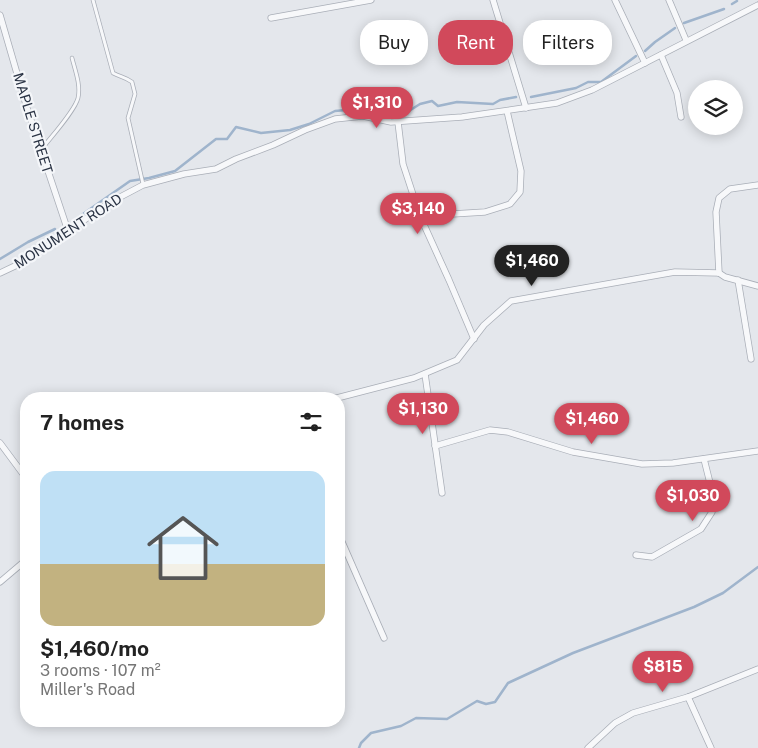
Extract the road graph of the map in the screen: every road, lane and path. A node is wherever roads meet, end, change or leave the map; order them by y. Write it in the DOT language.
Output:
graph roads {
  1 [pos="93,0"];
  2 [pos="371,0"];
  3 [pos="493,0"];
  4 [pos="615,0"];
  5 [pos="668,0"];
  6 [pos="758,5"];
  7 [pos="0,15"];
  8 [pos="271,18"];
  9 [pos="686,40"];
  10 [pos="661,55"];
  11 [pos="72,58"];
  12 [pos="645,63"];
  13 [pos="526,108"];
  14 [pos="507,111"];
  15 [pos="681,117"];
  16 [pos="398,122"];
  17 [pos="41,150"];
  18 [pos="143,185"];
  19 [pos="758,185"];
  20 [pos="420,216"];
  21 [pos="68,231"];
  22 [pos="0,272"];
  23 [pos="720,273"];
  24 [pos="738,280"];
  25 [pos="758,286"];
  26 [pos="474,339"];
  27 [pos="751,359"];
  28 [pos="425,374"];
  29 [pos="345,396"];
  30 [pos="0,443"];
  31 [pos="435,446"];
  32 [pos="758,451"];
  33 [pos="704,459"];
  34 [pos="20,470"];
  35 [pos="442,493"];
  36 [pos="345,549"];
  37 [pos="636,555"];
  38 [pos="20,565"];
  39 [pos="0,582"];
  40 [pos="384,638"];
  41 [pos="758,669"];
  42 [pos="688,697"];
  43 [pos="588,748"];
  44 [pos="710,748"];
  1 -- 18 [label="lane"];
  2 -- 8 [label="street"];
  3 -- 13 [label="street"];
  4 -- 12 [label="street"];
  5 -- 9 [label="street"];
  6 -- 9 [label="street, MONUMENT ROAD"];
  7 -- 17 [label="street, MAPLE STREET"];
  9 -- 10 [label="street, MONUMENT ROAD"];
  10 -- 12 [label="street, MONUMENT ROAD"];
  10 -- 15 [label="street"];
  11 -- 17 [label="lane"];
  12 -- 13 [label="street, MONUMENT ROAD"];
  13 -- 14 [label="street, MONUMENT ROAD"];
  14 -- 16 [label="street, MONUMENT ROAD"];
  14 -- 20 [label="street"];
  16 -- 18 [label="street, MONUMENT ROAD"];
  16 -- 20 [label="street"];
  17 -- 21 [label="street, MAPLE STREET"];
  18 -- 21 [label="street, MONUMENT ROAD"];
  19 -- 23 [label="street"];
  20 -- 26 [label="street"];
  21 -- 22 [label="street, MONUMENT ROAD"];
  23 -- 24 [label="street"];
  23 -- 26 [label="street"];
  24 -- 25 [label="street"];
  24 -- 27 [label="street"];
  26 -- 28 [label="street"];
  28 -- 29 [label="street"];
  28 -- 31 [label="street"];
  30 -- 34 [label="street"];
  31 -- 33 [label="street"];
  31 -- 35 [label="street"];
  32 -- 33 [label="street"];
  33 -- 37 [label="street"];
  36 -- 40 [label="street"];
  38 -- 39 [label="street"];
  41 -- 42 [label="street"];
  42 -- 43 [label="street"];
  42 -- 44 [label="street"];
}
